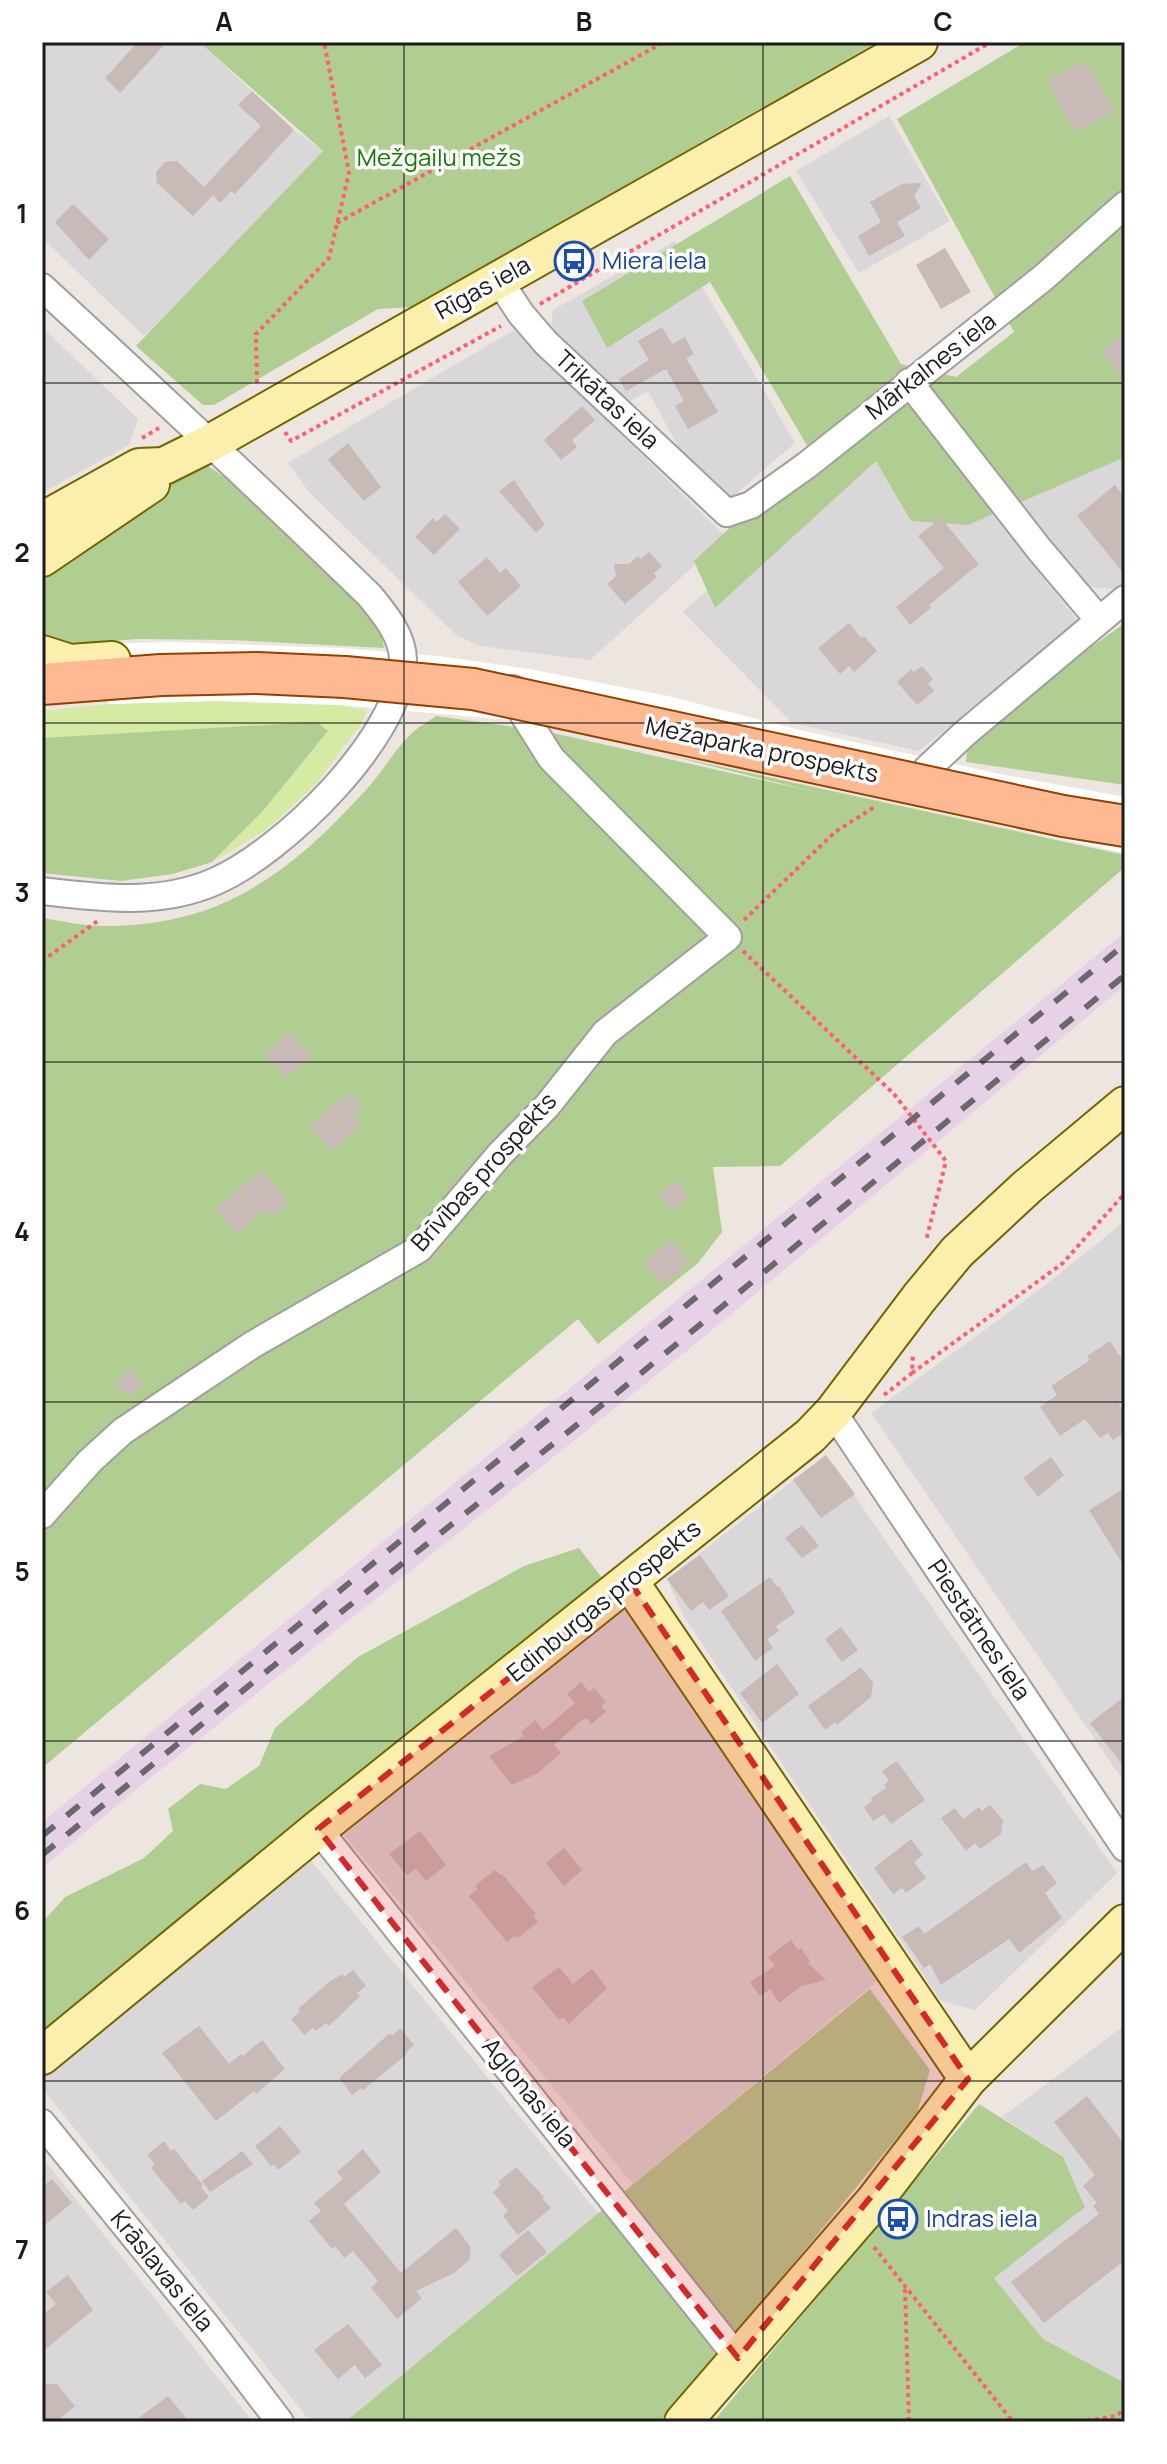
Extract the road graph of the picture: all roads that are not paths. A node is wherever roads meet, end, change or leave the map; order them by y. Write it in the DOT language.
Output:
graph roads {
  1 [pos="919,42"];
  2 [pos="1125,205"];
  3 [pos="498,279"];
  4 [pos="42,287"];
  5 [pos="909,382"];
  6 [pos="212,442"];
  7 [pos="164,466"];
  8 [pos="727,513"];
  9 [pos="42,521"];
  10 [pos="42,558"];
  11 [pos="1125,599"];
  12 [pos="1099,620"];
  13 [pos="42,654"];
  14 [pos="403,659"];
  15 [pos="161,675"];
  16 [pos="42,684"];
  17 [pos="926,770"];
  18 [pos="1125,826"];
  19 [pos="42,891"];
  20 [pos="1125,1105"];
  21 [pos="833,1412"];
  22 [pos="42,1515"];
  23 [pos="630,1582"];
  24 [pos="318,1829"];
  25 [pos="1125,1848"];
  26 [pos="1125,1923"];
  27 [pos="42,2056"];
  28 [pos="968,2079"];
  29 [pos="42,2123"];
  30 [pos="738,2358"];
  31 [pos="280,2422"];
  32 [pos="683,2422"];
  1 -- 3 [label="street, Rīgas iela"];
  2 -- 5 [label="street, Mārkalnes iela"];
  3 -- 6 [label="street, Rīgas iela"];
  3 -- 8 [label="street, Trikātas iela"];
  4 -- 6 [label="street"];
  5 -- 8 [label="street, Mārkalnes iela"];
  5 -- 12 [label="street"];
  6 -- 7 [label="street, Rīgas iela"];
  6 -- 14 [label="street"];
  7 -- 9 [label="street, Rīgas iela"];
  7 -- 10 [label="street"];
  11 -- 12 [label="street"];
  12 -- 17 [label="street"];
  13 -- 15 [label="street, Mežaparka prospekts"];
  14 -- 19 [label="street"];
  14 -- 22 [label="street, Brīvības prospekts"];
  15 -- 16 [label="main road, Mežaparka prospekts"];
  15 -- 18 [label="main road, Mežaparka prospekts, bridge"];
  20 -- 21 [label="street, Edinburgas prospekts"];
  21 -- 23 [label="street, Edinburgas prospekts"];
  21 -- 25 [label="street, Piestātnes iela"];
  23 -- 24 [label="street, Edinburgas prospekts"];
  23 -- 28 [label="street"];
  24 -- 27 [label="street, Edinburgas prospekts"];
  24 -- 30 [label="street, Aglonas iela"];
  26 -- 28 [label="street"];
  28 -- 30 [label="street"];
  29 -- 31 [label="street, Krāslavas iela"];
  30 -- 32 [label="street"];
}
